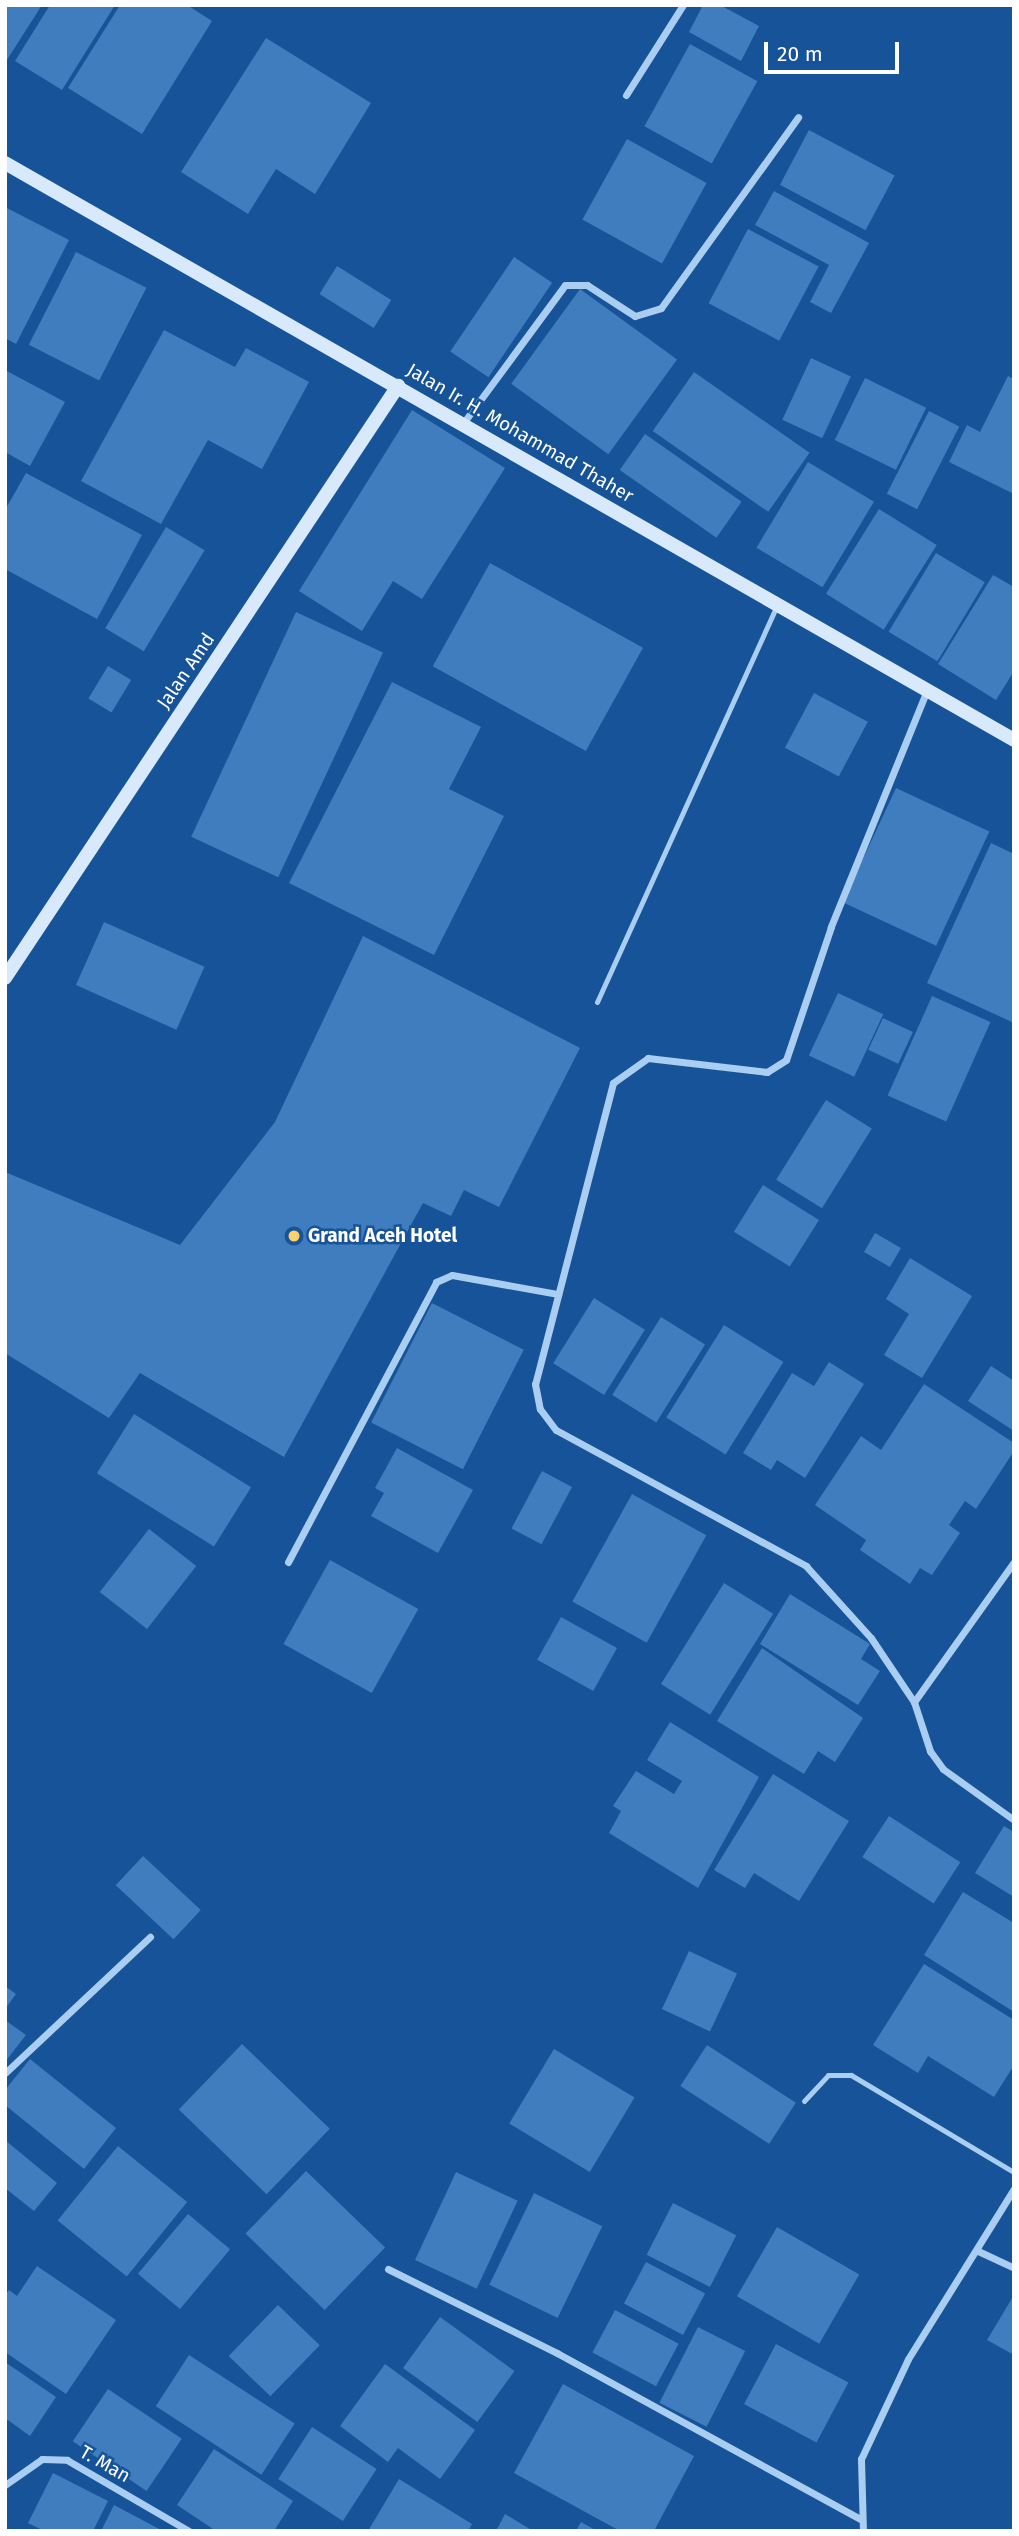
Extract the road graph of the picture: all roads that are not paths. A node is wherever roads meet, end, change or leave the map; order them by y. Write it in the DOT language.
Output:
graph roads {
  1 [pos="683,5"];
  2 [pos="626,95"];
  3 [pos="798,117"];
  4 [pos="5,163"];
  5 [pos="398,386"];
  6 [pos="464,422"];
  7 [pos="778,603"];
  8 [pos="927,690"];
  9 [pos="1014,740"];
  10 [pos="5,978"];
  11 [pos="597,1002"];
  12 [pos="558,1294"];
  13 [pos="288,1562"];
  14 [pos="1014,1562"];
  15 [pos="914,1702"];
  16 [pos="1014,1820"];
  17 [pos="150,1937"];
  18 [pos="5,2073"];
  19 [pos="804,2101"];
  20 [pos="1014,2172"];
  21 [pos="1014,2189"];
  22 [pos="978,2251"];
  23 [pos="1014,2268"];
  24 [pos="388,2269"];
  25 [pos="5,2485"];
  26 [pos="860,2519"];
  27 [pos="189,2531"];
  28 [pos="863,2531"];
  1 -- 2 [label="street"];
  3 -- 6 [label="street"];
  4 -- 5 [label="main road, Jalan Ir. H. Mohammad Thaher"];
  5 -- 6 [label="main road, Jalan Ir. H. Mohammad Thaher"];
  5 -- 10 [label="main road, Jalan Amd"];
  6 -- 7 [label="main road, Jalan Ir. H. Mohammad Thaher"];
  7 -- 8 [label="main road, Jalan Ir. H. Mohammad Thaher"];
  7 -- 11 [label="lane"];
  8 -- 9 [label="main road, Jalan Ir. H. Mohammad Thaher"];
  8 -- 12 [label="street"];
  12 -- 13 [label="street"];
  12 -- 15 [label="street"];
  14 -- 15 [label="street"];
  15 -- 16 [label="street"];
  17 -- 18 [label="street"];
  19 -- 20 [label="lane"];
  21 -- 22 [label="street"];
  22 -- 23 [label="street"];
  22 -- 26 [label="street"];
  24 -- 26 [label="street"];
  25 -- 27 [label="street, T. Man"];
  26 -- 28 [label="street"];
}
